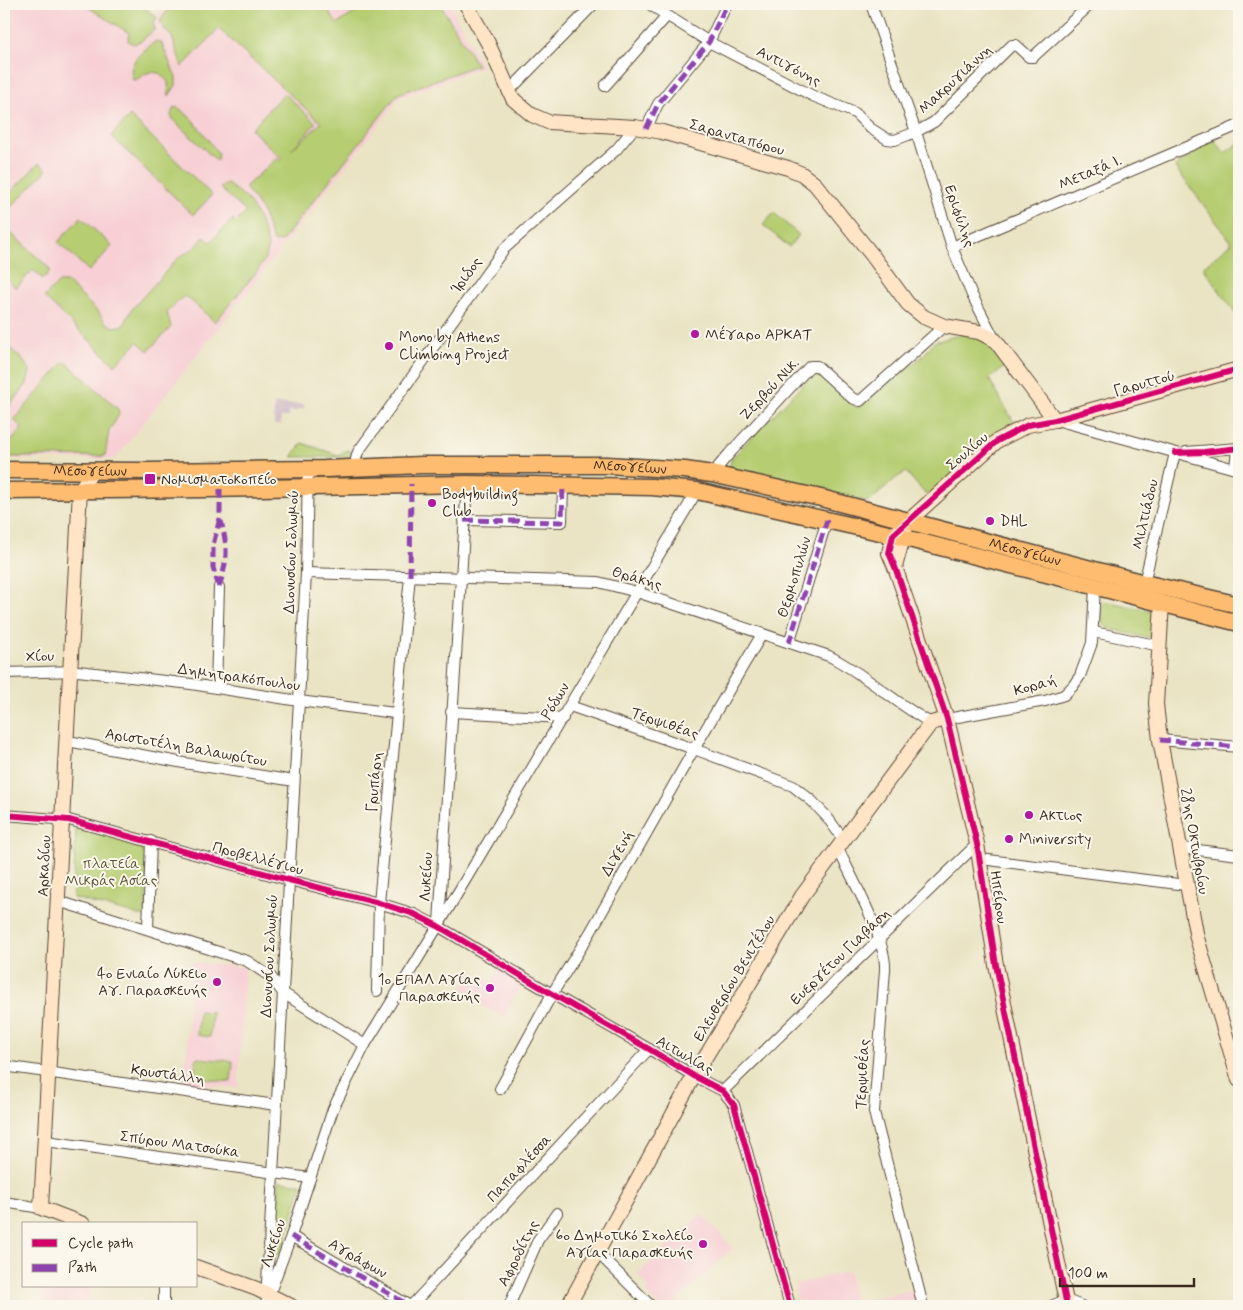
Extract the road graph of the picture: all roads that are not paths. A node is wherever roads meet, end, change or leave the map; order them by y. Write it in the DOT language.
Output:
graph roads {
  1 [pos="467,4"];
  2 [pos="594,4"];
  3 [pos="650,4"];
  4 [pos="727,4"];
  5 [pos="871,4"];
  6 [pos="1091,4"];
  7 [pos="667,16"];
  8 [pos="709,42"];
  9 [pos="605,86"];
  10 [pos="510,90"];
  11 [pos="1239,125"];
  12 [pos="641,128"];
  13 [pos="916,132"];
  14 [pos="952,247"];
  15 [pos="944,326"];
  16 [pos="995,340"];
  17 [pos="1239,369"];
  18 [pos="1055,420"];
  19 [pos="1238,448"];
  20 [pos="1174,453"];
  21 [pos="356,468"];
  22 [pos="308,469"];
  23 [pos="1237,469"];
  24 [pos="4,470"];
  25 [pos="93,470"];
  26 [pos="712,474"];
  27 [pos="467,484"];
  28 [pos="563,485"];
  29 [pos="309,486"];
  30 [pos="84,490"];
  31 [pos="4,491"];
  32 [pos="697,491"];
  33 [pos="464,520"];
  34 [pos="827,520"];
  35 [pos="908,522"];
  36 [pos="898,537"];
  37 [pos="306,573"];
  38 [pos="410,576"];
  39 [pos="460,577"];
  40 [pos="1144,583"];
  41 [pos="1095,586"];
  42 [pos="219,587"];
  43 [pos="637,592"];
  44 [pos="1162,603"];
  45 [pos="1239,605"];
  46 [pos="1239,623"];
  47 [pos="1094,632"];
  48 [pos="762,634"];
  49 [pos="789,643"];
  50 [pos="1160,646"];
  51 [pos="74,671"];
  52 [pos="4,673"];
  53 [pos="216,688"];
  54 [pos="299,700"];
  55 [pos="570,706"];
  56 [pos="451,712"];
  57 [pos="396,713"];
  58 [pos="563,718"];
  59 [pos="947,719"];
  60 [pos="931,723"];
  61 [pos="1160,740"];
  62 [pos="73,742"];
  63 [pos="1239,747"];
  64 [pos="694,749"];
  65 [pos="294,780"];
  66 [pos="4,815"];
  67 [pos="66,819"];
  68 [pos="151,841"];
  69 [pos="840,843"];
  70 [pos="978,844"];
  71 [pos="1180,848"];
  72 [pos="1239,855"];
  73 [pos="981,859"];
  74 [pos="288,880"];
  75 [pos="1186,884"];
  76 [pos="60,902"];
  77 [pos="379,903"];
  78 [pos="438,926"];
  79 [pos="148,928"];
  80 [pos="879,938"];
  81 [pos="377,991"];
  82 [pos="283,993"];
  83 [pos="552,994"];
  84 [pos="365,1045"];
  85 [pos="649,1049"];
  86 [pos="4,1066"];
  87 [pos="52,1072"];
  88 [pos="694,1076"];
  89 [pos="1239,1080"];
  90 [pos="500,1089"];
  91 [pos="723,1091"];
  92 [pos="276,1105"];
  93 [pos="49,1141"];
  94 [pos="272,1172"];
  95 [pos="310,1178"];
  96 [pos="4,1202"];
  97 [pos="45,1209"];
  98 [pos="557,1213"];
  99 [pos="79,1222"];
  100 [pos="291,1236"];
  101 [pos="598,1253"];
  102 [pos="198,1268"];
  103 [pos="164,1288"];
  104 [pos="267,1300"];
  105 [pos="1067,1303"];
  106 [pos="164,1306"];
  107 [pos="291,1306"];
  108 [pos="410,1306"];
  109 [pos="508,1306"];
  110 [pos="568,1306"];
  111 [pos="651,1306"];
  112 [pos="790,1306"];
  113 [pos="924,1306"];
  114 [pos="1051,1306"];
  115 [pos="1082,1306"];
  1 -- 10 [label="street, Σαρανταπόρου"];
  2 -- 10 [label="street"];
  3 -- 7 [label="street, Αντιγόνης"];
  4 -- 8 [label="street, Ίριδος"];
  5 -- 13 [label="street, Εριφύλης"];
  6 -- 13 [label="street, Μακρυγιάννη"];
  7 -- 8 [label="street, Αντιγόνης"];
  7 -- 9 [label="street"];
  8 -- 12 [label="street, Ίριδος"];
  8 -- 13 [label="street, Αντιγόνης"];
  10 -- 12 [label="street, Σαρανταπόρου"];
  11 -- 14 [label="street, Μεταξά Ι."];
  12 -- 15 [label="street, Σαρανταπόρου"];
  12 -- 21 [label="street, Ίριδος"];
  13 -- 14 [label="street, Εριφύλης"];
  14 -- 16 [label="street, Εριφύλης"];
  15 -- 16 [label="street, Σαρανταπόρου"];
  15 -- 26 [label="street, Ζερβού Νικ."];
  16 -- 18 [label="street, Εριφύλης"];
  17 -- 18 [label="street, Γαρυττού"];
  18 -- 20 [label="street, Σουλίου"];
  18 -- 35 [label="street, Σουλίου"];
  19 -- 20 [label="street"];
  19 -- 23 [label="street, Σουλίου"];
  20 -- 23 [label="street, Σουλίου"];
  20 -- 40 [label="street, Μιλτιάδου"];
  21 -- 22 [label="main road, Μεσογείων"];
  21 -- 26 [label="main road, Μεσογείων"];
  22 -- 25 [label="main road, Μεσογείων"];
  22 -- 29 [label="street, Διονυσίου Σολωμού"];
  24 -- 25 [label="main road, Μεσογείων"];
  25 -- 30 [label="street, Αρκαδίου"];
  26 -- 35 [label="main road, Μεσογείων"];
  27 -- 28 [label="main road, Μεσογείων"];
  27 -- 29 [label="main road, Μεσογείων"];
  27 -- 33 [label="street, Λυκείου"];
  28 -- 32 [label="main road, Μεσογείων"];
  28 -- 33 [label="street"];
  29 -- 30 [label="main road, Μεσογείων"];
  29 -- 37 [label="street, Διονυσίου Σολωμού"];
  30 -- 31 [label="main road, Μεσογείων"];
  30 -- 51 [label="street, Αρκαδίου"];
  32 -- 34 [label="main road, Μεσογείων"];
  32 -- 43 [label="street, Ρόδων"];
  33 -- 39 [label="street, Λυκείου"];
  34 -- 36 [label="main road, Μεσογείων"];
  34 -- 49 [label="street, Θερμοπυλών"];
  35 -- 36 [label="street, Ηπείρου"];
  35 -- 40 [label="main road, Μεσογείων"];
  36 -- 41 [label="main road, Μεσογείων"];
  36 -- 59 [label="street, Ηπείρου"];
  37 -- 38 [label="street, Θράκης"];
  37 -- 54 [label="street, Διονυσίου Σολωμού"];
  38 -- 39 [label="street, Θράκης"];
  38 -- 57 [label="street, Γρυπάρη"];
  39 -- 43 [label="street, Θράκης"];
  39 -- 56 [label="street, Λυκείου"];
  40 -- 45 [label="main road, Μεσογείων"];
  41 -- 44 [label="main road, Μεσογείων"];
  41 -- 47 [label="street, Κοραή"];
  42 -- 53 [label="street"];
  43 -- 48 [label="street, Θράκης"];
  43 -- 55 [label="street, Ρόδων"];
  44 -- 46 [label="main road, Μεσογείων"];
  44 -- 50 [label="street, 28ης Οκτωβρίου"];
  47 -- 50 [label="street"];
  47 -- 59 [label="street, Κοραή"];
  48 -- 49 [label="street, Θράκης"];
  48 -- 64 [label="street, Διγενή"];
  49 -- 60 [label="street, Θράκης"];
  50 -- 61 [label="street, 28ης Οκτωβρίου"];
  51 -- 52 [label="street, Χίου"];
  51 -- 53 [label="street, Δημητρακόπουλου"];
  51 -- 62 [label="street, Αρκαδίου"];
  51 -- 67 [label="street, Αρκαδίου"];
  53 -- 54 [label="street, Δημητρακόπουλου"];
  54 -- 57 [label="street, Δημητρακόπουλου"];
  54 -- 65 [label="street, Διονυσίου Σολωμού"];
  55 -- 58 [label="street, Ρόδων"];
  55 -- 64 [label="street, Τερψιθέας"];
  56 -- 58 [label="street"];
  56 -- 78 [label="street, Λυκείου"];
  57 -- 77 [label="street, Γρυπάρη"];
  58 -- 78 [label="street, Ρόδων"];
  59 -- 60 [label="street"];
  59 -- 70 [label="street, Ηπείρου"];
  60 -- 69 [label="street, Ελευθερίου Βενιζέλου"];
  61 -- 63 [label="street"];
  61 -- 71 [label="street, 28ης Οκτωβρίου"];
  62 -- 65 [label="street, Αριστοτέλη Βαλαωρίτου"];
  62 -- 67 [label="street, Αρκαδίου"];
  64 -- 69 [label="street, Τερψιθέας"];
  64 -- 83 [label="street, Διγενή"];
  65 -- 74 [label="street, Διονυσίου Σολωμού"];
  66 -- 67 [label="street, Προβελλέγιου"];
  67 -- 68 [label="street, Προβελλέγιου"];
  67 -- 76 [label="street, Αρκαδίου"];
  68 -- 74 [label="street, Προβελλέγιου"];
  68 -- 79 [label="street"];
  69 -- 80 [label="street, Τερψιθέας"];
  69 -- 88 [label="street, Ελευθερίου Βενιζέλου"];
  70 -- 73 [label="street, Ηπείρου"];
  70 -- 80 [label="street, Ευεργέτου Γιαβάση"];
  71 -- 72 [label="street"];
  71 -- 75 [label="street, 28ης Οκτωβρίου"];
  73 -- 75 [label="street"];
  73 -- 105 [label="street, Ηπείρου"];
  74 -- 77 [label="street, Προβελλέγιου"];
  74 -- 82 [label="street, Διονυσίου Σολωμού"];
  75 -- 89 [label="street, 28ης Οκτωβρίου"];
  76 -- 79 [label="street"];
  76 -- 87 [label="street, Αρκαδίου"];
  77 -- 78 [label="street, Προβελλέγιου"];
  77 -- 81 [label="street, Γρυπάρη"];
  78 -- 83 [label="street, Αιτωλίας"];
  78 -- 84 [label="street, Λυκείου"];
  79 -- 82 [label="street"];
  80 -- 91 [label="street, Ευεργέτου Γιαβάση"];
  80 -- 113 [label="street, Τερψιθέας"];
  82 -- 84 [label="street"];
  82 -- 92 [label="street, Διονυσίου Σολωμού"];
  83 -- 85 [label="street, Αιτωλίας"];
  83 -- 90 [label="street, Διγενή"];
  84 -- 95 [label="street, Λυκείου"];
  85 -- 88 [label="street, Αιτωλίας"];
  85 -- 108 [label="street, Παπαφλέσσα"];
  86 -- 87 [label="street, Κρυστάλλη"];
  87 -- 92 [label="street, Κρυστάλλη"];
  87 -- 93 [label="street, Αρκαδίου"];
  88 -- 91 [label="street, Αιτωλίας"];
  88 -- 101 [label="street, Ελευθερίου Βενιζέλου"];
  91 -- 112 [label="street, Αιτωλίας"];
  92 -- 94 [label="street, Διονυσίου Σολωμού"];
  93 -- 94 [label="street, Σπύρου Ματσούκα"];
  93 -- 97 [label="street, Αρκαδίου"];
  94 -- 95 [label="street, Σπύρου Ματσούκα"];
  94 -- 104 [label="street, Διονυσίου Σολωμού"];
  95 -- 100 [label="street, Λυκείου"];
  96 -- 97 [label="street"];
  97 -- 99 [label="street"];
  98 -- 109 [label="street, Αφροδίτης"];
  100 -- 104 [label="street, Λυκείου"];
  100 -- 108 [label="street, Αγράφων"];
  101 -- 110 [label="street, Ελευθερίου Βενιζέλου"];
  101 -- 111 [label="street"];
  102 -- 104 [label="street"];
  103 -- 106 [label="street"];
  104 -- 107 [label="street"];
  105 -- 114 [label="street"];
  105 -- 115 [label="street"];
}
